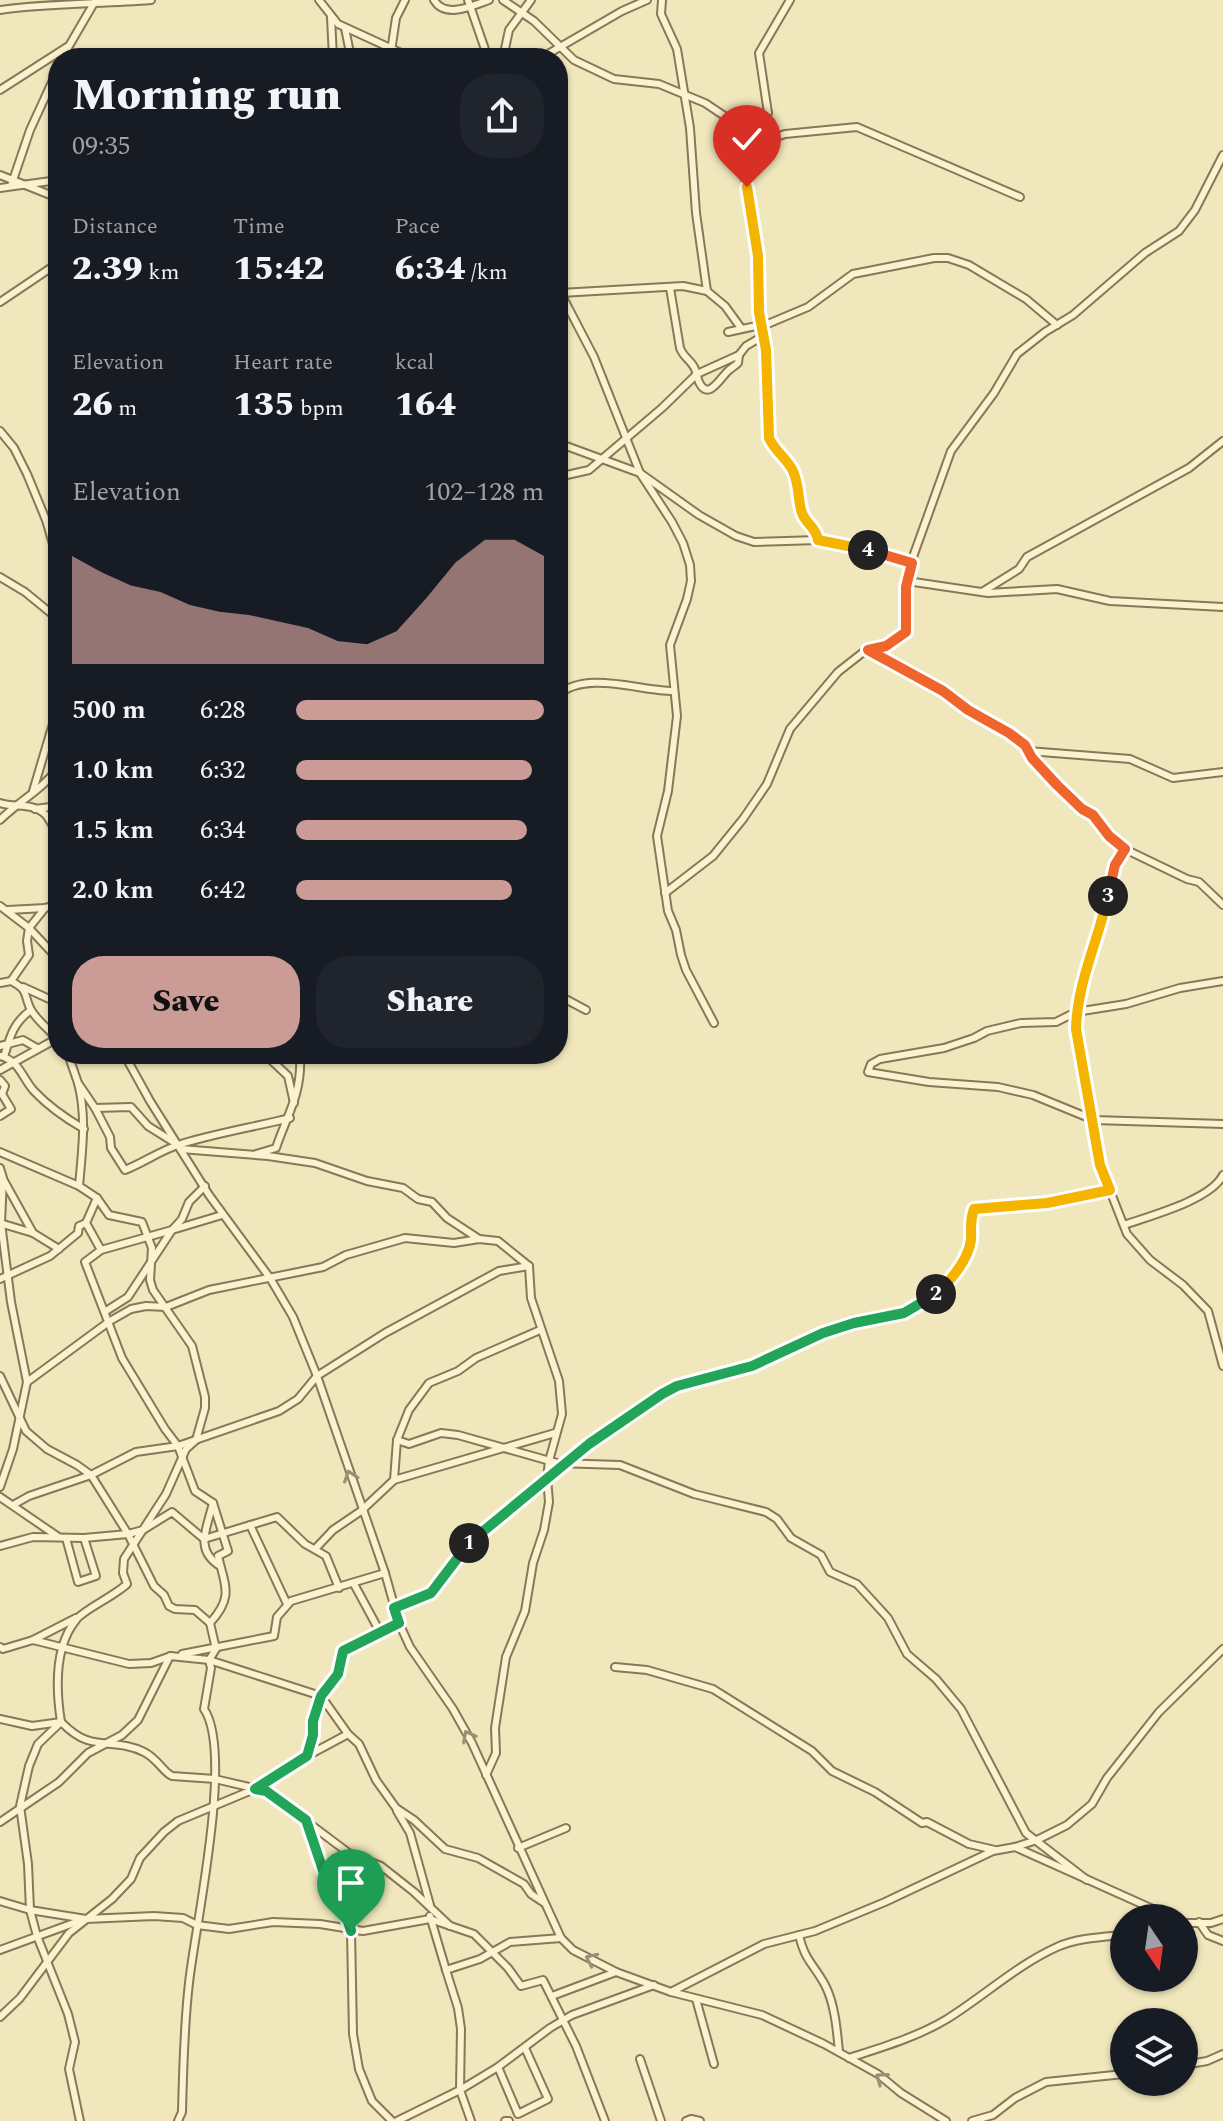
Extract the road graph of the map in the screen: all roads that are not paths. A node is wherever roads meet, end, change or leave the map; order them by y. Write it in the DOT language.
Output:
graph roads {
  1 [pos="151,0"];
  2 [pos="319,0"];
  3 [pos="405,0"];
  4 [pos="434,0"];
  5 [pos="489,0"];
  6 [pos="503,0"];
  7 [pos="531,0"];
  8 [pos="647,0"];
  9 [pos="662,0"];
  10 [pos="790,0"];
  11 [pos="95,2"];
  12 [pos="469,3"];
  13 [pos="0,10"];
  14 [pos="523,12"];
  15 [pos="331,17"];
  16 [pos="345,28"];
  17 [pos="67,47"];
  18 [pos="562,47"];
  19 [pos="333,48"];
  20 [pos="349,48"];
  21 [pos="392,48"];
  22 [pos="485,48"];
  23 [pos="505,48"];
  24 [pos="568,54"];
  25 [pos="48,59"];
  26 [pos="0,90"];
  27 [pos="48,91"];
  28 [pos="684,94"];
  29 [pos="735,139"];
  30 [pos="754,139"];
  31 [pos="1223,155"];
  32 [pos="0,175"];
  33 [pos="48,181"];
  34 [pos="12,184"];
  35 [pos="21,184"];
  36 [pos="0,188"];
  37 [pos="48,194"];
  38 [pos="1020,197"];
  39 [pos="48,270"];
  40 [pos="670,288"];
  41 [pos="568,291"];
  42 [pos="707,291"];
  43 [pos="0,302"];
  44 [pos="568,308"];
  45 [pos="762,324"];
  46 [pos="1057,325"];
  47 [pos="741,328"];
  48 [pos="728,332"];
  49 [pos="761,334"];
  50 [pos="739,355"];
  51 [pos="697,374"];
  52 [pos="0,431"];
  53 [pos="627,437"];
  54 [pos="1223,441"];
  55 [pos="568,447"];
  56 [pos="602,459"];
  57 [pos="640,473"];
  58 [pos="568,475"];
  59 [pos="48,527"];
  60 [pos="818,540"];
  61 [pos="912,563"];
  62 [pos="0,577"];
  63 [pos="907,581"];
  64 [pos="982,592"];
  65 [pos="1223,607"];
  66 [pos="48,611"];
  67 [pos="868,650"];
  68 [pos="568,688"];
  69 [pos="673,691"];
  70 [pos="48,740"];
  71 [pos="1028,751"];
  72 [pos="1223,772"];
  73 [pos="48,782"];
  74 [pos="33,791"];
  75 [pos="0,803"];
  76 [pos="17,807"];
  77 [pos="48,807"];
  78 [pos="35,809"];
  79 [pos="0,820"];
  80 [pos="48,820"];
  81 [pos="1125,849"];
  82 [pos="665,893"];
  83 [pos="1223,905"];
  84 [pos="0,906"];
  85 [pos="48,907"];
  86 [pos="45,908"];
  87 [pos="8,910"];
  88 [pos="29,928"];
  89 [pos="48,948"];
  90 [pos="11,981"];
  91 [pos="1223,981"];
  92 [pos="0,983"];
  93 [pos="23,987"];
  94 [pos="48,998"];
  95 [pos="568,1000"];
  96 [pos="31,1010"];
  97 [pos="586,1010"];
  98 [pos="1076,1012"];
  99 [pos="714,1023"];
  100 [pos="48,1028"];
  101 [pos="48,1043"];
  102 [pos="4,1046"];
  103 [pos="37,1048"];
  104 [pos="2,1056"];
  105 [pos="15,1063"];
  106 [pos="71,1064"];
  107 [pos="130,1064"];
  108 [pos="275,1064"];
  109 [pos="300,1064"];
  110 [pos="0,1068"];
  111 [pos="0,1080"];
  112 [pos="78,1083"];
  113 [pos="294,1105"];
  114 [pos="95,1108"];
  115 [pos="0,1116"];
  116 [pos="290,1118"];
  117 [pos="1094,1120"];
  118 [pos="1223,1124"];
  119 [pos="84,1129"];
  120 [pos="179,1147"];
  121 [pos="0,1152"];
  122 [pos="249,1156"];
  123 [pos="1,1173"];
  124 [pos="1223,1175"];
  125 [pos="79,1186"];
  126 [pos="205,1186"];
  127 [pos="1110,1190"];
  128 [pos="97,1198"];
  129 [pos="222,1215"];
  130 [pos="0,1223"];
  131 [pos="86,1223"];
  132 [pos="1124,1225"];
  133 [pos="172,1230"];
  134 [pos="33,1233"];
  135 [pos="148,1238"];
  136 [pos="479,1239"];
  137 [pos="59,1249"];
  138 [pos="101,1250"];
  139 [pos="150,1264"];
  140 [pos="529,1266"];
  141 [pos="9,1275"];
  142 [pos="270,1278"];
  143 [pos="0,1279"];
  144 [pos="166,1307"];
  145 [pos="106,1311"];
  146 [pos="110,1321"];
  147 [pos="540,1330"];
  148 [pos="1223,1366"];
  149 [pos="0,1376"];
  150 [pos="317,1376"];
  151 [pos="27,1382"];
  152 [pos="21,1416"];
  153 [pos="555,1433"];
  154 [pos="196,1440"];
  155 [pos="397,1440"];
  156 [pos="178,1446"];
  157 [pos="501,1448"];
  158 [pos="183,1459"];
  159 [pos="549,1461"];
  160 [pos="568,1464"];
  161 [pos="91,1475"];
  162 [pos="547,1478"];
  163 [pos="394,1480"];
  164 [pos="0,1487"];
  165 [pos="0,1497"];
  166 [pos="213,1503"];
  167 [pos="13,1505"];
  168 [pos="361,1511"];
  169 [pos="250,1525"];
  170 [pos="143,1530"];
  171 [pos="224,1532"];
  172 [pos="128,1534"];
  173 [pos="57,1536"];
  174 [pos="66,1538"];
  175 [pos="84,1538"];
  176 [pos="204,1539"];
  177 [pos="0,1546"];
  178 [pos="131,1546"];
  179 [pos="316,1548"];
  180 [pos="220,1566"];
  181 [pos="385,1573"];
  182 [pos="354,1584"];
  183 [pos="339,1588"];
  184 [pos="287,1604"];
  185 [pos="394,1608"];
  186 [pos="76,1618"];
  187 [pos="210,1623"];
  188 [pos="399,1623"];
  189 [pos="380,1632"];
  190 [pos="33,1640"];
  191 [pos="1,1648"];
  192 [pos="62,1649"];
  193 [pos="216,1649"];
  194 [pos="1223,1649"];
  195 [pos="170,1656"];
  196 [pos="0,1660"];
  197 [pos="209,1660"];
  198 [pos="615,1667"];
  199 [pos="321,1696"];
  200 [pos="0,1719"];
  201 [pos="61,1722"];
  202 [pos="348,1734"];
  203 [pos="106,1744"];
  204 [pos="307,1756"];
  205 [pos="486,1775"];
  206 [pos="215,1779"];
  207 [pos="255,1789"];
  208 [pos="20,1806"];
  209 [pos="215,1806"];
  210 [pos="396,1808"];
  211 [pos="306,1820"];
  212 [pos="0,1822"];
  213 [pos="566,1828"];
  214 [pos="1037,1840"];
  215 [pos="1015,1847"];
  216 [pos="518,1848"];
  217 [pos="998,1850"];
  218 [pos="1087,1880"];
  219 [pos="0,1901"];
  220 [pos="543,1902"];
  221 [pos="1141,1904"];
  222 [pos="431,1909"];
  223 [pos="30,1910"];
  224 [pos="86,1919"];
  225 [pos="430,1919"];
  226 [pos="1223,1919"];
  227 [pos="1199,1922"];
  228 [pos="197,1925"];
  229 [pos="450,1926"];
  230 [pos="351,1931"];
  231 [pos="799,1935"];
  232 [pos="37,1936"];
  233 [pos="1110,1936"];
  234 [pos="561,1938"];
  235 [pos="1223,1941"];
  236 [pos="0,1950"];
  237 [pos="492,1953"];
  238 [pos="49,1960"];
  239 [pos="446,1970"];
  240 [pos="616,1972"];
  241 [pos="654,1985"];
  242 [pos="671,1992"];
  243 [pos="552,1996"];
  244 [pos="696,1999"];
  245 [pos="0,2017"];
  246 [pos="564,2020"];
  247 [pos="525,2048"];
  248 [pos="839,2052"];
  249 [pos="1223,2054"];
  250 [pos="849,2058"];
  251 [pos="640,2059"];
  252 [pos="1198,2063"];
  253 [pos="714,2064"];
  254 [pos="498,2067"];
  255 [pos="1110,2075"];
  256 [pos="460,2090"];
  257 [pos="80,2121"];
  258 [pos="178,2121"];
  259 [pos="394,2121"];
  260 [pos="471,2121"];
  261 [pos="605,2121"];
  262 [pos="661,2121"];
  263 [pos="686,2121"];
  264 [pos="700,2121"];
  265 [pos="946,2121"];
  266 [pos="972,2121"];
  1 -- 11 [label="street"];
  2 -- 15 [label="street"];
  3 -- 21 [label="street"];
  4 -- 12 [label="street"];
  5 -- 12 [label="street"];
  6 -- 14 [label="street"];
  7 -- 14 [label="street"];
  8 -- 18 [label="street"];
  9 -- 28 [label="street"];
  10 -- 30 [label="street"];
  11 -- 13 [label="street"];
  11 -- 17 [label="street"];
  12 -- 22 [label="street"];
  14 -- 18 [label="street"];
  14 -- 23 [label="street"];
  15 -- 16 [label="street"];
  15 -- 19 [label="street"];
  16 -- 20 [label="street"];
  16 -- 21 [label="street"];
  24 -- 28 [label="street"];
  25 -- 26 [label="street"];
  27 -- 34 [label="street"];
  28 -- 29 [label="street"];
  28 -- 42 [label="street"];
  29 -- 30 [label="street"];
  29 -- 45 [label="street"];
  30 -- 38 [label="street"];
  31 -- 46 [label="street"];
  32 -- 34 [label="street"];
  33 -- 35 [label="street"];
  34 -- 35 [label="street"];
  34 -- 36 [label="street"];
  35 -- 37 [label="street"];
  39 -- 43 [label="street"];
  40 -- 41 [label="street"];
  40 -- 42 [label="street"];
  40 -- 51 [label="street"];
  42 -- 47 [label="street"];
  44 -- 53 [label="street"];
  45 -- 46 [label="street"];
  45 -- 47 [label="street"];
  45 -- 49 [label="street"];
  46 -- 61 [label="street"];
  47 -- 48 [label="street"];
  49 -- 50 [label="street"];
  49 -- 60 [label="street"];
  50 -- 51 [label="street"];
  50 -- 51 [label="street"];
  51 -- 53 [label="street"];
  52 -- 59 [label="street"];
  53 -- 56 [label="street"];
  53 -- 57 [label="street"];
  54 -- 64 [label="street"];
  55 -- 56 [label="street"];
  56 -- 57 [label="street"];
  56 -- 58 [label="street"];
  57 -- 60 [label="street"];
  57 -- 69 [label="street"];
  60 -- 61 [label="street"];
  61 -- 63 [label="street"];
  62 -- 66 [label="street"];
  63 -- 64 [label="street"];
  63 -- 67 [label="street"];
  64 -- 65 [label="street"];
  67 -- 71 [label="street"];
  67 -- 82 [label="street"];
  68 -- 69 [label="street"];
  69 -- 82 [label="street"];
  70 -- 74 [label="street"];
  71 -- 72 [label="street"];
  71 -- 81 [label="street"];
  73 -- 74 [label="street"];
  74 -- 76 [label="street"];
  75 -- 76 [label="street"];
  76 -- 78 [label="street"];
  76 -- 79 [label="street"];
  77 -- 78 [label="street"];
  78 -- 80 [label="street"];
  81 -- 83 [label="street"];
  81 -- 98 [label="street"];
  82 -- 99 [label="street"];
  84 -- 87 [label="street"];
  85 -- 86 [label="street"];
  86 -- 87 [label="street"];
  86 -- 88 [label="street"];
  87 -- 88 [label="street"];
  88 -- 89 [label="street"];
  88 -- 90 [label="street"];
  90 -- 92 [label="street"];
  90 -- 93 [label="street"];
  91 -- 98 [label="street"];
  93 -- 94 [label="street"];
  93 -- 96 [label="street"];
  95 -- 97 [label="street"];
  96 -- 100 [label="street"];
  96 -- 102 [label="street"];
  98 -- 117 [label="street"];
  98 -- 117 [label="street"];
  101 -- 103 [label="street"];
  102 -- 103 [label="street"];
  102 -- 104 [label="street"];
  103 -- 105 [label="street"];
  104 -- 105 [label="street"];
  104 -- 110 [label="street"];
  105 -- 110 [label="street"];
  105 -- 119 [label="street"];
  106 -- 112 [label="street"];
  107 -- 120 [label="street"];
  108 -- 113 [label="street"];
  109 -- 113 [label="street"];
  111 -- 115 [label="street"];
  112 -- 114 [label="street"];
  112 -- 119 [label="street"];
  113 -- 116 [label="street"];
  114 -- 120 [label="street"];
  114 -- 120 [label="street"];
  116 -- 120 [label="street"];
  116 -- 122 [label="street"];
  117 -- 118 [label="street"];
  117 -- 127 [label="street"];
  119 -- 125 [label="street"];
  120 -- 122 [label="street"];
  120 -- 126 [label="street"];
  121 -- 125 [label="street"];
  122 -- 136 [label="street"];
  123 -- 130 [label="street"];
  123 -- 134 [label="street"];
  124 -- 132 [label="street"];
  125 -- 128 [label="street"];
  126 -- 129 [label="street"];
  126 -- 133 [label="street"];
  127 -- 132 [label="street"];
  127 -- 160 [label="street"];
  128 -- 131 [label="street"];
  128 -- 135 [label="street"];
  129 -- 133 [label="street"];
  129 -- 142 [label="street"];
  130 -- 134 [label="street"];
  130 -- 141 [label="street"];
  131 -- 137 [label="street"];
  131 -- 138 [label="street"];
  132 -- 148 [label="street"];
  133 -- 135 [label="street"];
  133 -- 139 [label="street"];
  134 -- 137 [label="street"];
  135 -- 138 [label="street"];
  135 -- 139 [label="street"];
  136 -- 140 [label="street"];
  136 -- 142 [label="street"];
  137 -- 141 [label="street"];
  138 -- 145 [label="street"];
  139 -- 144 [label="street"];
  139 -- 145 [label="street"];
  140 -- 147 [label="street"];
  140 -- 150 [label="street"];
  141 -- 143 [label="street"];
  141 -- 151 [label="street"];
  142 -- 144 [label="street"];
  142 -- 150 [label="street"];
  144 -- 146 [label="street"];
  144 -- 154 [label="street"];
  145 -- 146 [label="street"];
  146 -- 151 [label="street"];
  146 -- 156 [label="street"];
  147 -- 153 [label="street"];
  147 -- 155 [label="street"];
  149 -- 152 [label="street"];
  150 -- 154 [label="street"];
  168 -- 150 [label="street, one-way"];
  151 -- 152 [label="street"];
  152 -- 161 [label="street"];
  152 -- 164 [label="street"];
  153 -- 157 [label="street"];
  153 -- 159 [label="street"];
  154 -- 156 [label="street"];
  154 -- 158 [label="street"];
  155 -- 157 [label="street"];
  155 -- 163 [label="street"];
  156 -- 158 [label="street"];
  156 -- 161 [label="street"];
  157 -- 159 [label="street"];
  157 -- 163 [label="street"];
  158 -- 166 [label="street"];
  158 -- 170 [label="street"];
  159 -- 160 [label="street"];
  159 -- 162 [label="street"];
  160 -- 162 [label="street"];
  160 -- 214 [label="street"];
  161 -- 167 [label="street"];
  161 -- 172 [label="street"];
  162 -- 185 [label="street"];
  162 -- 205 [label="street"];
  163 -- 168 [label="street"];
  165 -- 167 [label="street"];
  166 -- 171 [label="street"];
  166 -- 176 [label="street"];
  167 -- 173 [label="street"];
  168 -- 179 [label="street"];
  168 -- 181 [label="street"];
  169 -- 171 [label="street"];
  169 -- 179 [label="street"];
  169 -- 184 [label="street"];
  170 -- 172 [label="street"];
  170 -- 176 [label="street"];
  170 -- 178 [label="street"];
  171 -- 176 [label="street"];
  171 -- 180 [label="street"];
  172 -- 175 [label="street"];
  172 -- 178 [label="street"];
  173 -- 174 [label="street"];
  173 -- 177 [label="street"];
  174 -- 175 [label="street"];
  174 -- 175 [label="street"];
  176 -- 180 [label="street"];
  178 -- 186 [label="street"];
  178 -- 187 [label="street"];
  179 -- 183 [label="street"];
  180 -- 187 [label="street"];
  181 -- 182 [label="street"];
  181 -- 185 [label="street"];
  182 -- 183 [label="street"];
  182 -- 189 [label="street"];
  183 -- 184 [label="street"];
  184 -- 193 [label="street"];
  185 -- 188 [label="street"];
  186 -- 190 [label="street"];
  186 -- 192 [label="street"];
  187 -- 193 [label="street"];
  188 -- 189 [label="street"];
  205 -- 188 [label="street, one-way"];
  189 -- 199 [label="street"];
  190 -- 191 [label="street"];
  190 -- 192 [label="street"];
  191 -- 196 [label="street"];
  192 -- 195 [label="street"];
  192 -- 201 [label="street"];
  193 -- 195 [label="street"];
  193 -- 197 [label="street"];
  194 -- 214 [label="street"];
  195 -- 197 [label="street"];
  195 -- 203 [label="street"];
  197 -- 199 [label="street"];
  197 -- 206 [label="street"];
  198 -- 217 [label="street"];
  199 -- 202 [label="street"];
  199 -- 204 [label="street"];
  200 -- 201 [label="street"];
  201 -- 203 [label="street"];
  201 -- 208 [label="street"];
  202 -- 204 [label="street"];
  202 -- 210 [label="street"];
  203 -- 206 [label="street"];
  203 -- 208 [label="street"];
  204 -- 207 [label="street"];
  205 -- 216 [label="street"];
  206 -- 207 [label="street"];
  206 -- 209 [label="street"];
  207 -- 209 [label="street"];
  207 -- 211 [label="street"];
  208 -- 212 [label="street"];
  208 -- 223 [label="street"];
  209 -- 224 [label="street"];
  209 -- 228 [label="street"];
  210 -- 220 [label="street"];
  210 -- 222 [label="street"];
  211 -- 222 [label="street"];
  211 -- 230 [label="street"];
  213 -- 216 [label="street"];
  214 -- 215 [label="street"];
  214 -- 218 [label="street"];
  215 -- 217 [label="street"];
  215 -- 218 [label="street"];
  216 -- 220 [label="street"];
  217 -- 231 [label="street"];
  218 -- 221 [label="street"];
  219 -- 223 [label="street"];
  220 -- 234 [label="street"];
  222 -- 225 [label="street"];
  222 -- 229 [label="street"];
  223 -- 224 [label="street"];
  223 -- 232 [label="street"];
  224 -- 228 [label="street"];
  224 -- 232 [label="street"];
  224 -- 238 [label="street"];
  225 -- 229 [label="street"];
  225 -- 230 [label="street"];
  225 -- 239 [label="street"];
  226 -- 227 [label="street"];
  227 -- 235 [label="street"];
  228 -- 230 [label="street"];
  228 -- 258 [label="street"];
  229 -- 237 [label="street"];
  230 -- 259 [label="street"];
  231 -- 242 [label="street"];
  231 -- 248 [label="street"];
  232 -- 236 [label="street"];
  232 -- 238 [label="street"];
  233 -- 250 [label="street"];
  234 -- 237 [label="street"];
  240 -- 234 [label="street, one-way"];
  237 -- 239 [label="street"];
  237 -- 243 [label="street"];
  238 -- 245 [label="street"];
  238 -- 257 [label="street"];
  239 -- 256 [label="street"];
  240 -- 241 [label="street"];
  240 -- 243 [label="street"];
  241 -- 242 [label="street"];
  241 -- 246 [label="street"];
  242 -- 244 [label="street"];
  243 -- 246 [label="street"];
  244 -- 248 [label="street"];
  244 -- 253 [label="street"];
  246 -- 247 [label="street"];
  246 -- 261 [label="street"];
  247 -- 254 [label="street"];
  247 -- 254 [label="street"];
  248 -- 250 [label="street"];
  249 -- 252 [label="street"];
  265 -- 250 [label="street, one-way"];
  251 -- 262 [label="street"];
  254 -- 256 [label="street"];
  255 -- 266 [label="street"];
  256 -- 259 [label="street"];
  256 -- 260 [label="street"];
  263 -- 264 [label="street"];
}
